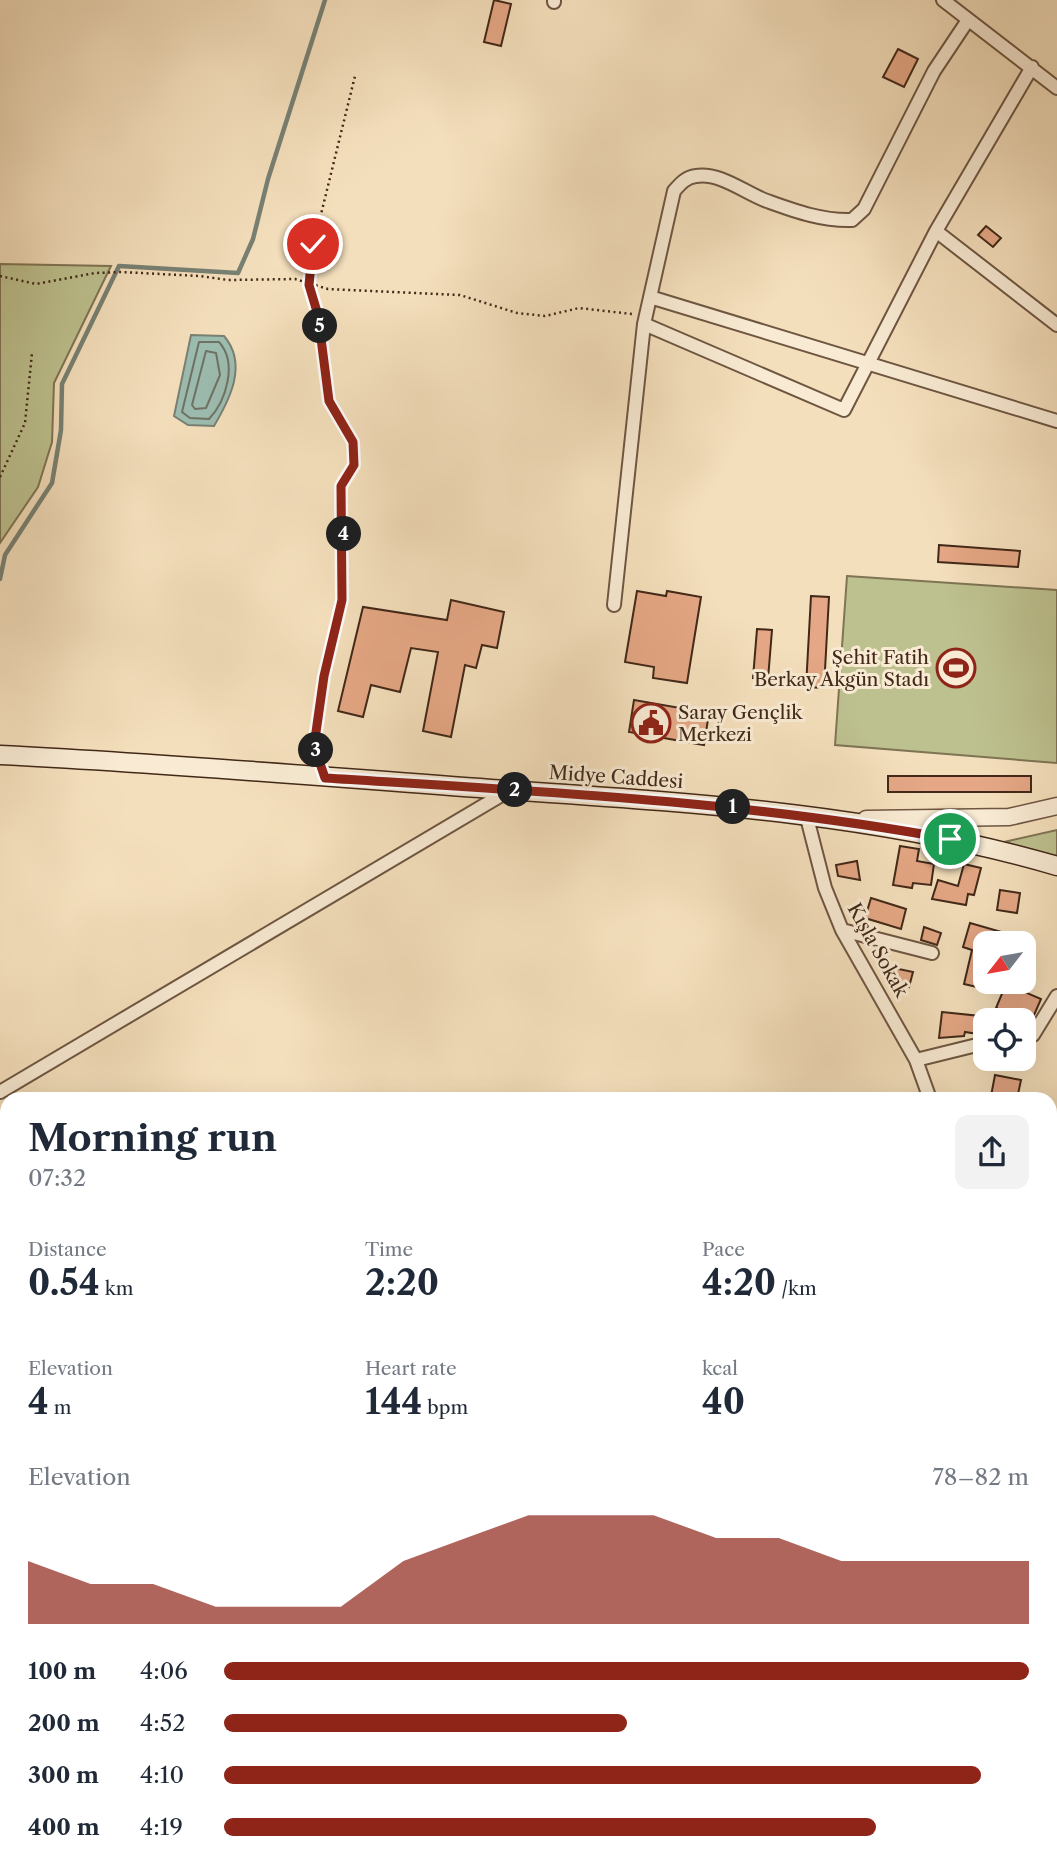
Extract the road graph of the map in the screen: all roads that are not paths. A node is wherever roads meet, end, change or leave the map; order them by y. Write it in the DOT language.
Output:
graph roads {
  1 [pos="943,0"];
  2 [pos="968,20"];
  3 [pos="1032,67"];
  4 [pos="1057,88"];
  5 [pos="936,231"];
  6 [pos="650,297"];
  7 [pos="645,319"];
  8 [pos="1057,325"];
  9 [pos="868,363"];
  10 [pos="1057,421"];
  11 [pos="614,605"];
  12 [pos="0,755"];
  13 [pos="510,790"];
  14 [pos="1057,806"];
  15 [pos="806,814"];
  16 [pos="846,820"];
  17 [pos="1057,866"];
  18 [pos="842,930"];
  19 [pos="932,953"];
  20 [pos="1057,996"];
  21 [pos="1036,1030"];
  22 [pos="973,1046"];
  23 [pos="916,1060"];
  24 [pos="0,1091"];
  25 [pos="927,1092"];
  1 -- 2 [label="street"];
  2 -- 3 [label="street"];
  2 -- 6 [label="street"];
  3 -- 4 [label="street"];
  3 -- 5 [label="street"];
  5 -- 8 [label="street"];
  5 -- 9 [label="street"];
  6 -- 7 [label="street"];
  6 -- 9 [label="street"];
  7 -- 9 [label="street"];
  7 -- 11 [label="street"];
  9 -- 10 [label="street"];
  12 -- 13 [label="main road, Midye Caddesi"];
  13 -- 15 [label="main road, Midye Caddesi"];
  13 -- 24 [label="street"];
  14 -- 16 [label="street"];
  15 -- 16 [label="main road, Midye Caddesi"];
  15 -- 18 [label="street, Kışla Sokak"];
  16 -- 17 [label="main road, Midye Caddesi"];
  18 -- 19 [label="street"];
  18 -- 23 [label="street, Kışla Sokak"];
  20 -- 21 [label="street"];
  22 -- 23 [label="street"];
  23 -- 25 [label="street, Kışla Sokak"];
}
